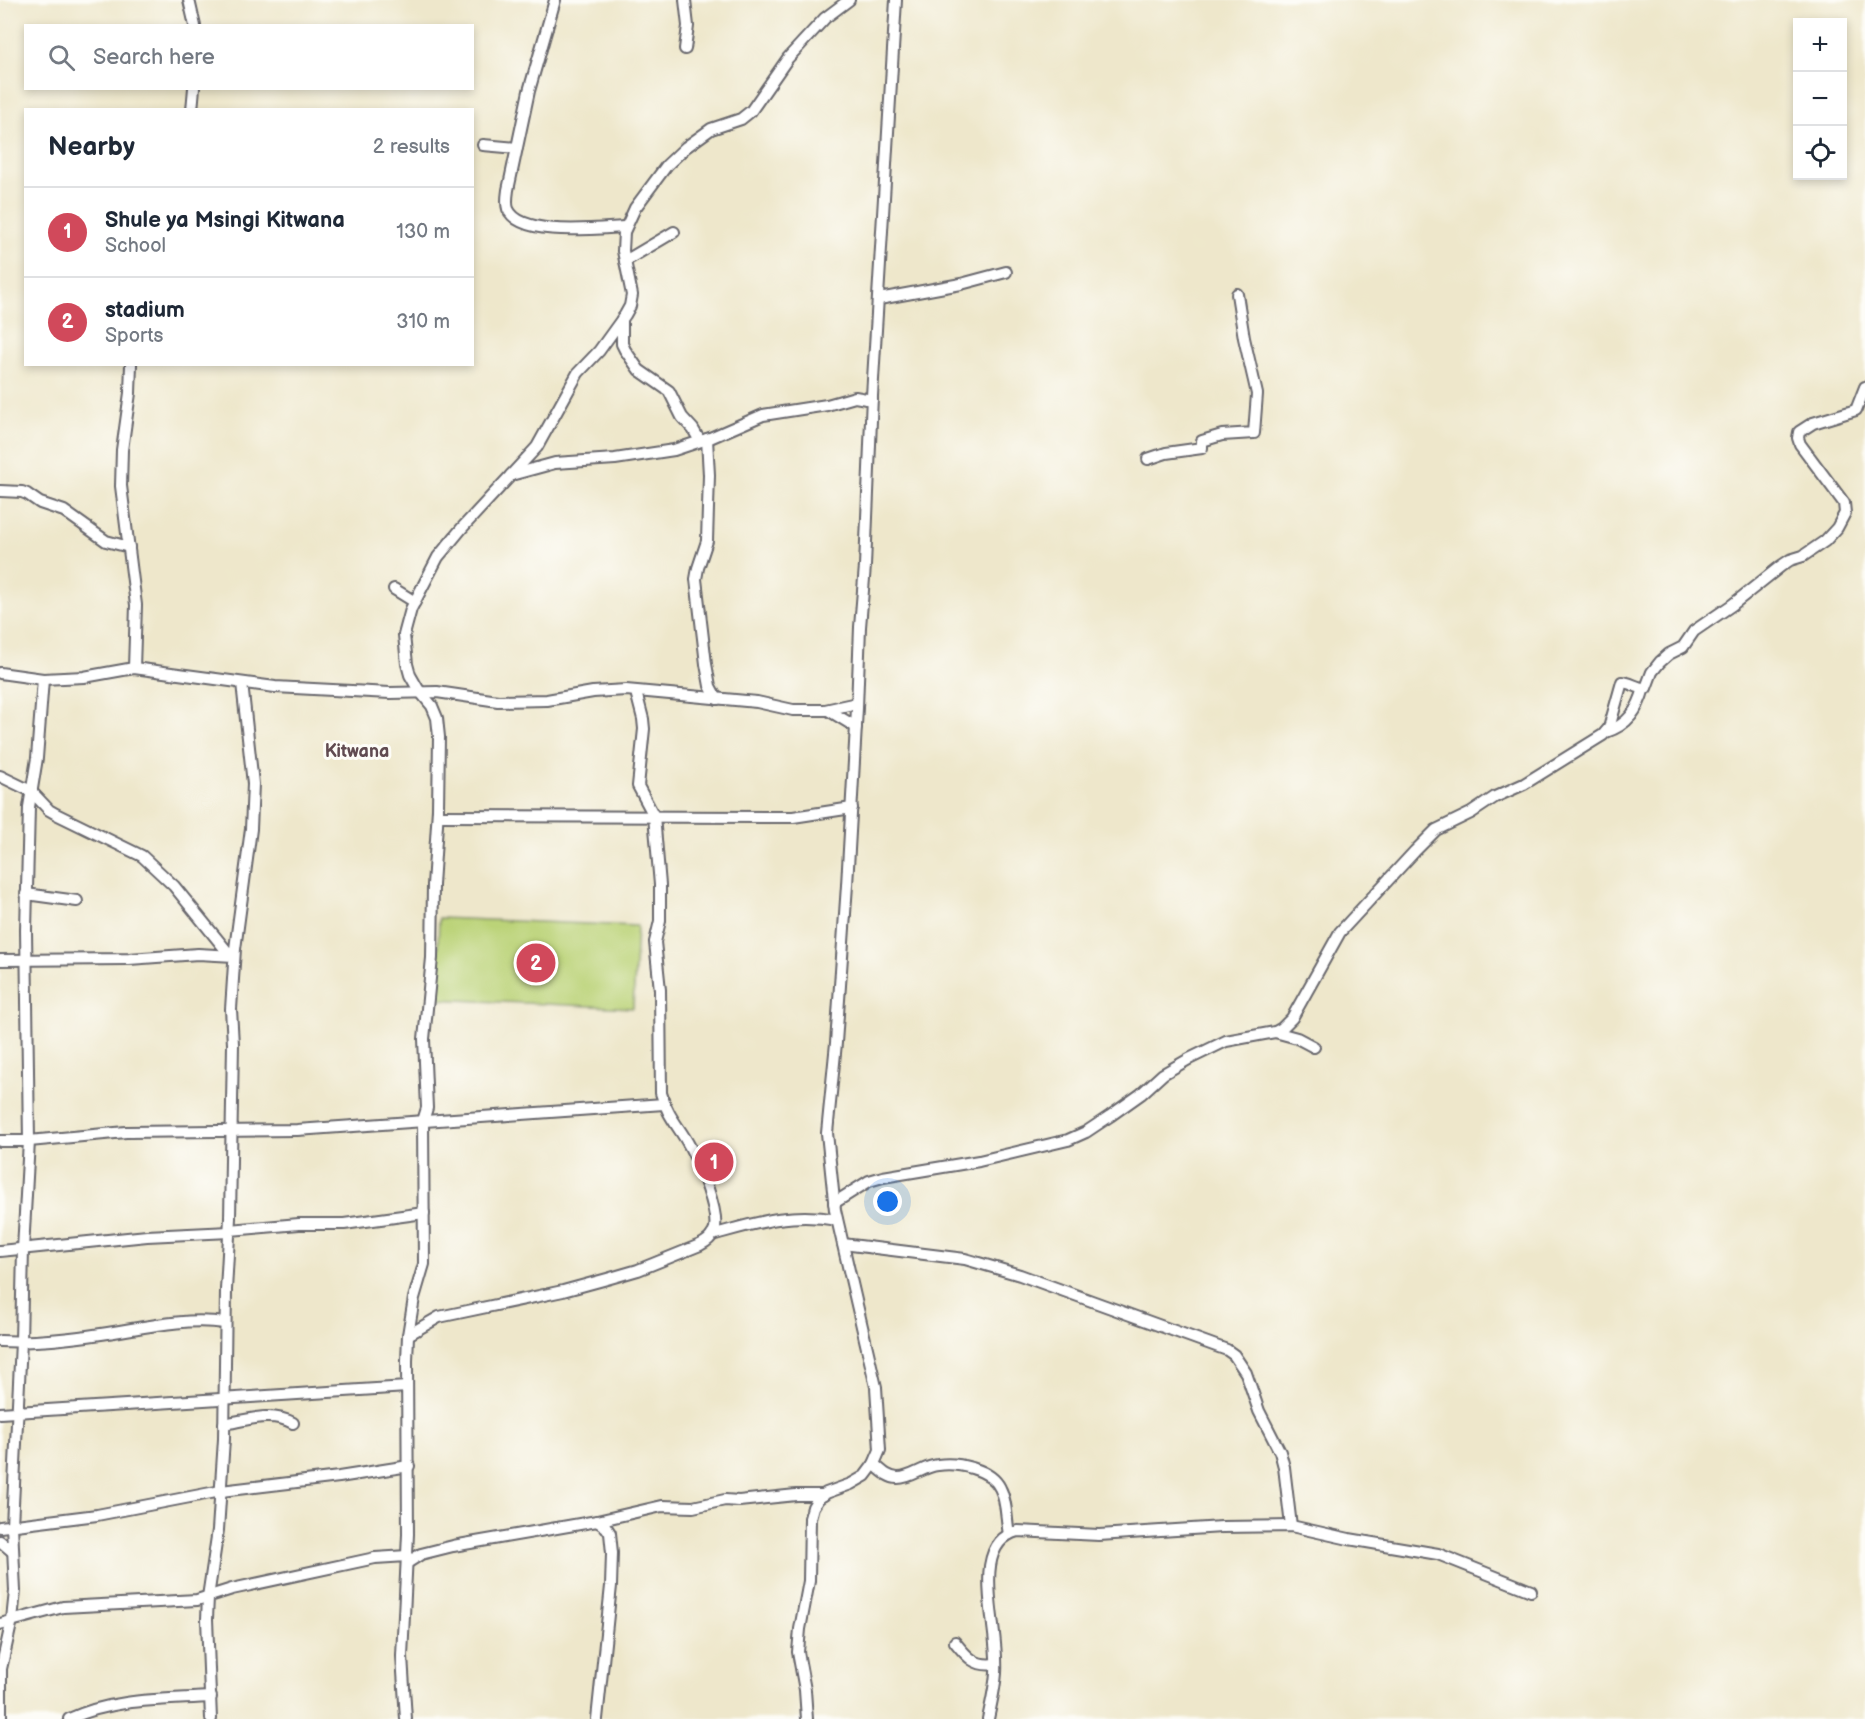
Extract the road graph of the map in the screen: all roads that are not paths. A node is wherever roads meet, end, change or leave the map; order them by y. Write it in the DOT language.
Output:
graph roads {
  1 [pos="189,0"];
  2 [pos="555,0"];
  3 [pos="685,0"];
  4 [pos="849,0"];
  5 [pos="896,0"];
  6 [pos="195,24"];
  7 [pos="685,49"];
  8 [pos="194,90"];
  9 [pos="192,108"];
  10 [pos="483,145"];
  11 [pos="517,148"];
  12 [pos="625,227"];
  13 [pos="674,232"];
  14 [pos="625,261"];
  15 [pos="1006,272"];
  16 [pos="1237,294"];
  17 [pos="879,299"];
  18 [pos="622,320"];
  19 [pos="131,366"];
  20 [pos="1865,387"];
  21 [pos="872,400"];
  22 [pos="704,440"];
  23 [pos="1148,459"];
  24 [pos="510,475"];
  25 [pos="0,491"];
  26 [pos="129,547"];
  27 [pos="394,589"];
  28 [pos="415,602"];
  29 [pos="134,668"];
  30 [pos="0,673"];
  31 [pos="43,679"];
  32 [pos="242,683"];
  33 [pos="1644,688"];
  34 [pos="636,692"];
  35 [pos="422,693"];
  36 [pos="717,699"];
  37 [pos="857,703"];
  38 [pos="828,710"];
  39 [pos="856,727"];
  40 [pos="1606,732"];
  41 [pos="0,776"];
  42 [pos="31,791"];
  43 [pos="852,808"];
  44 [pos="438,816"];
  45 [pos="654,816"];
  46 [pos="26,894"];
  47 [pos="77,901"];
  48 [pos="232,955"];
  49 [pos="0,960"];
  50 [pos="27,960"];
  51 [pos="1275,1032"];
  52 [pos="1314,1047"];
  53 [pos="664,1104"];
  54 [pos="423,1121"];
  55 [pos="231,1132"];
  56 [pos="0,1141"];
  57 [pos="29,1141"];
  58 [pos="834,1203"];
  59 [pos="424,1213"];
  60 [pos="837,1220"];
  61 [pos="230,1231"];
  62 [pos="712,1235"];
  63 [pos="843,1244"];
  64 [pos="23,1249"];
  65 [pos="0,1251"];
  66 [pos="225,1323"];
  67 [pos="408,1335"];
  68 [pos="0,1341"];
  69 [pos="21,1342"];
  70 [pos="407,1387"];
  71 [pos="224,1398"];
  72 [pos="16,1412"];
  73 [pos="0,1413"];
  74 [pos="293,1423"];
  75 [pos="224,1424"];
  76 [pos="874,1464"];
  77 [pos="409,1466"];
  78 [pos="221,1491"];
  79 [pos="824,1495"];
  80 [pos="597,1521"];
  81 [pos="12,1525"];
  82 [pos="1291,1526"];
  83 [pos="0,1527"];
  84 [pos="1009,1534"];
  85 [pos="0,1541"];
  86 [pos="408,1541"];
  87 [pos="13,1552"];
  88 [pos="429,1552"];
  89 [pos="407,1559"];
  90 [pos="1532,1591"];
  91 [pos="208,1597"];
  92 [pos="12,1620"];
  93 [pos="0,1624"];
  94 [pos="955,1642"];
  95 [pos="996,1664"];
  96 [pos="211,1697"];
  97 [pos="1,1719"];
  98 [pos="69,1719"];
  99 [pos="211,1719"];
  100 [pos="406,1719"];
  101 [pos="597,1719"];
  102 [pos="807,1719"];
  103 [pos="988,1719"];
  1 -- 6 [label="street"];
  2 -- 11 [label="street"];
  3 -- 7 [label="street"];
  4 -- 12 [label="street"];
  5 -- 17 [label="street"];
  8 -- 9 [label="street"];
  10 -- 11 [label="street"];
  11 -- 12 [label="street"];
  12 -- 14 [label="street"];
  13 -- 14 [label="street"];
  14 -- 18 [label="street"];
  15 -- 17 [label="street"];
  16 -- 23 [label="street"];
  17 -- 21 [label="street"];
  18 -- 22 [label="street"];
  18 -- 24 [label="street"];
  19 -- 26 [label="street"];
  20 -- 33 [label="street"];
  21 -- 22 [label="street"];
  21 -- 37 [label="street"];
  22 -- 24 [label="street"];
  22 -- 36 [label="street"];
  24 -- 28 [label="street"];
  25 -- 26 [label="street"];
  26 -- 29 [label="street"];
  27 -- 28 [label="street"];
  28 -- 35 [label="street"];
  29 -- 31 [label="street"];
  29 -- 32 [label="street"];
  30 -- 31 [label="street"];
  31 -- 42 [label="street"];
  32 -- 35 [label="street"];
  32 -- 48 [label="street"];
  33 -- 40 [label="street"];
  33 -- 40 [label="street"];
  34 -- 35 [label="street"];
  34 -- 36 [label="street"];
  34 -- 45 [label="street"];
  35 -- 44 [label="street"];
  36 -- 38 [label="street"];
  37 -- 38 [label="street"];
  37 -- 39 [label="street"];
  38 -- 39 [label="street"];
  39 -- 43 [label="street"];
  40 -- 51 [label="street"];
  41 -- 42 [label="street"];
  42 -- 46 [label="street"];
  42 -- 48 [label="street"];
  43 -- 45 [label="street"];
  43 -- 58 [label="street"];
  44 -- 45 [label="street"];
  44 -- 54 [label="street"];
  45 -- 53 [label="street"];
  46 -- 47 [label="street"];
  46 -- 50 [label="street"];
  48 -- 50 [label="street"];
  48 -- 55 [label="street"];
  49 -- 50 [label="street"];
  50 -- 57 [label="street"];
  51 -- 52 [label="street"];
  51 -- 58 [label="street"];
  53 -- 54 [label="street"];
  53 -- 62 [label="street"];
  54 -- 55 [label="street"];
  54 -- 59 [label="street"];
  55 -- 57 [label="street"];
  55 -- 61 [label="street"];
  56 -- 57 [label="street"];
  57 -- 64 [label="street"];
  58 -- 60 [label="street"];
  59 -- 61 [label="street"];
  59 -- 67 [label="street"];
  60 -- 62 [label="street"];
  60 -- 63 [label="street"];
  61 -- 64 [label="street"];
  61 -- 66 [label="street"];
  62 -- 67 [label="street"];
  63 -- 76 [label="street"];
  63 -- 82 [label="street"];
  64 -- 65 [label="street"];
  64 -- 69 [label="street"];
  66 -- 69 [label="street"];
  66 -- 71 [label="street"];
  67 -- 70 [label="street"];
  68 -- 69 [label="street"];
  69 -- 72 [label="street"];
  70 -- 71 [label="street"];
  70 -- 77 [label="street"];
  71 -- 72 [label="street"];
  71 -- 75 [label="street"];
  72 -- 73 [label="street"];
  72 -- 81 [label="street"];
  74 -- 75 [label="street"];
  75 -- 78 [label="street"];
  76 -- 79 [label="street"];
  76 -- 84 [label="street"];
  77 -- 78 [label="street"];
  77 -- 86 [label="street"];
  78 -- 81 [label="street"];
  78 -- 91 [label="street"];
  79 -- 80 [label="street"];
  79 -- 102 [label="street"];
  80 -- 88 [label="street"];
  80 -- 101 [label="street"];
  81 -- 83 [label="street"];
  81 -- 87 [label="street"];
  82 -- 84 [label="street"];
  82 -- 90 [label="street"];
  84 -- 95 [label="street"];
  85 -- 87 [label="street"];
  86 -- 88 [label="street"];
  86 -- 89 [label="street"];
  87 -- 92 [label="street"];
  88 -- 89 [label="street"];
  89 -- 91 [label="street"];
  89 -- 100 [label="street"];
  91 -- 92 [label="street"];
  91 -- 96 [label="street"];
  92 -- 93 [label="street"];
  92 -- 97 [label="street"];
  94 -- 95 [label="street"];
  95 -- 103 [label="street"];
  96 -- 98 [label="street"];
  96 -- 99 [label="street"];
}
